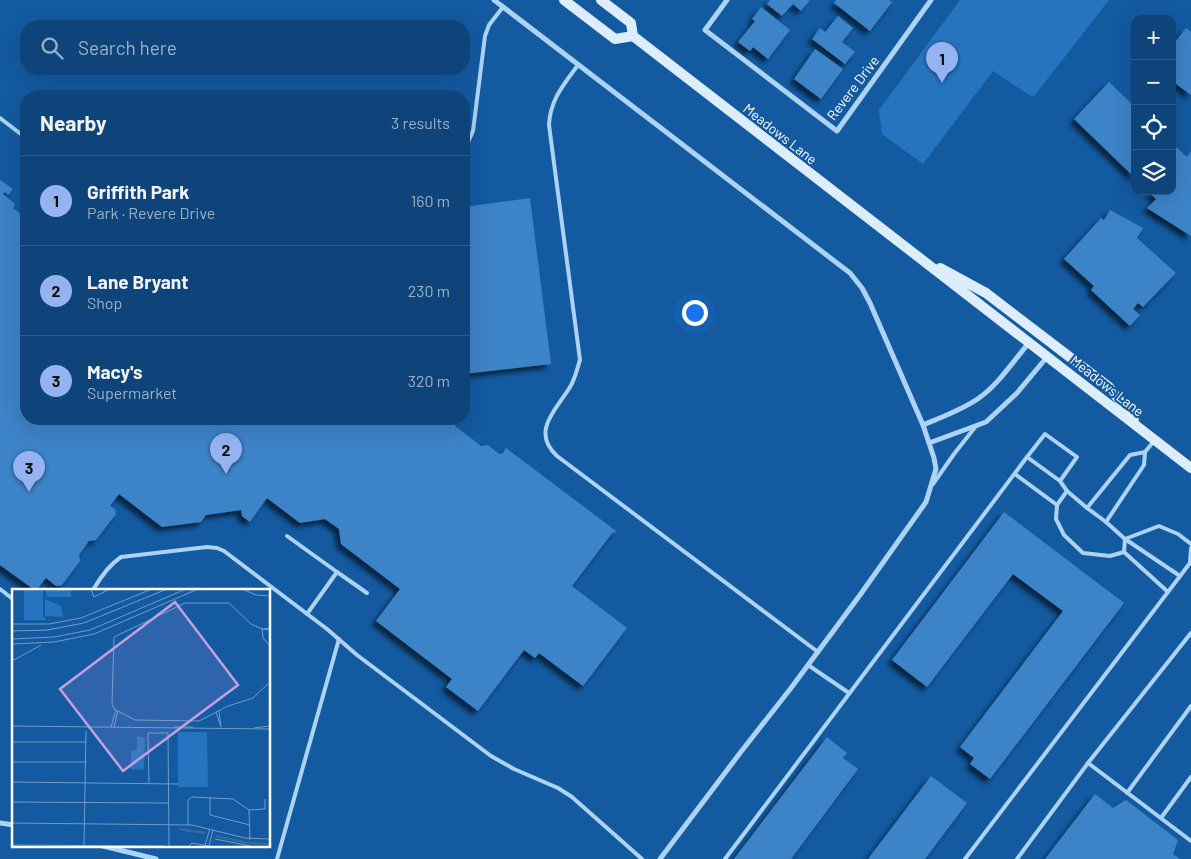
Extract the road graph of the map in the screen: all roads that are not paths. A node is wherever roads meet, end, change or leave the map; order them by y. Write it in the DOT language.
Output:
graph roads {
  1 [pos="494,0"];
  2 [pos="564,0"];
  3 [pos="601,0"];
  4 [pos="728,0"];
  5 [pos="931,0"];
  6 [pos="503,6"];
  7 [pos="632,36"];
  8 [pos="578,66"];
  9 [pos="0,118"];
  10 [pos="20,133"];
  11 [pos="470,138"];
  12 [pos="911,252"];
  13 [pos="1029,343"];
  14 [pos="1047,357"];
  15 [pos="923,425"];
  16 [pos="976,426"];
  17 [pos="1144,432"];
  18 [pos="1155,440"];
  19 [pos="929,443"];
  20 [pos="1145,452"];
  21 [pos="1027,457"];
  22 [pos="1191,468"];
  23 [pos="1015,474"];
  24 [pos="1060,482"];
  25 [pos="932,486"];
  26 [pos="1068,491"];
  27 [pos="1057,505"];
  28 [pos="1087,508"];
  29 [pos="1106,522"];
  30 [pos="287,536"];
  31 [pos="1125,539"];
  32 [pos="1191,544"];
  33 [pos="1191,548"];
  34 [pos="1124,552"];
  35 [pos="337,572"];
  36 [pos="1180,576"];
  37 [pos="0,589"];
  38 [pos="94,589"];
  39 [pos="1168,592"];
  40 [pos="367,593"];
  41 [pos="12,598"];
  42 [pos="307,614"];
  43 [pos="1191,633"];
  44 [pos="339,640"];
  45 [pos="818,652"];
  46 [pos="808,664"];
  47 [pos="849,693"];
  48 [pos="1191,706"];
  49 [pos="1088,764"];
  50 [pos="1191,777"];
  51 [pos="1127,793"];
  52 [pos="1161,818"];
  53 [pos="1191,841"];
  54 [pos="106,846"];
  55 [pos="121,848"];
  56 [pos="156,859"];
  57 [pos="277,859"];
  58 [pos="642,859"];
  59 [pos="660,859"];
  60 [pos="725,859"];
  61 [pos="965,859"];
  62 [pos="1017,859"];
  1 -- 6 [label="street"];
  2 -- 7 [label="street"];
  3 -- 7 [label="street, Meadows Lane"];
  4 -- 5 [label="street, Revere Drive"];
  6 -- 8 [label="street"];
  6 -- 11 [label="lane"];
  7 -- 12 [label="street, Meadows Lane"];
  8 -- 15 [label="street"];
  8 -- 45 [label="lane"];
  9 -- 10 [label="lane"];
  12 -- 13 [label="street, Meadows Lane"];
  12 -- 17 [label="street, Meadows Lane"];
  13 -- 14 [label="street, Meadows Lane"];
  13 -- 15 [label="street"];
  14 -- 16 [label="street"];
  14 -- 17 [label="street, Meadows Lane"];
  15 -- 19 [label="street"];
  16 -- 19 [label="street"];
  16 -- 25 [label="lane"];
  17 -- 18 [label="street, Meadows Lane"];
  18 -- 20 [label="lane"];
  18 -- 22 [label="street, Meadows Lane"];
  19 -- 25 [label="street"];
  20 -- 28 [label="lane"];
  20 -- 29 [label="lane"];
  21 -- 23 [label="lane"];
  21 -- 24 [label="lane"];
  21 -- 24 [label="lane"];
  23 -- 27 [label="lane"];
  23 -- 47 [label="lane"];
  24 -- 26 [label="lane"];
  25 -- 45 [label="street"];
  26 -- 27 [label="lane"];
  26 -- 28 [label="lane"];
  27 -- 34 [label="lane"];
  28 -- 29 [label="lane"];
  29 -- 31 [label="lane"];
  30 -- 35 [label="lane"];
  31 -- 32 [label="lane"];
  31 -- 34 [label="lane"];
  31 -- 36 [label="lane"];
  33 -- 36 [label="lane"];
  34 -- 39 [label="lane"];
  35 -- 40 [label="lane"];
  35 -- 42 [label="lane"];
  36 -- 39 [label="lane"];
  37 -- 41 [label="lane"];
  38 -- 42 [label="lane"];
  39 -- 61 [label="lane"];
  42 -- 44 [label="lane"];
  43 -- 49 [label="lane"];
  44 -- 57 [label="lane"];
  44 -- 58 [label="lane"];
  45 -- 46 [label="street"];
  46 -- 47 [label="lane"];
  46 -- 59 [label="street"];
  47 -- 60 [label="lane"];
  48 -- 51 [label="lane"];
  49 -- 51 [label="lane"];
  49 -- 62 [label="lane"];
  50 -- 52 [label="lane"];
  51 -- 52 [label="lane"];
  52 -- 53 [label="lane"];
  54 -- 55 [label="street"];
  55 -- 56 [label="street"];
}
